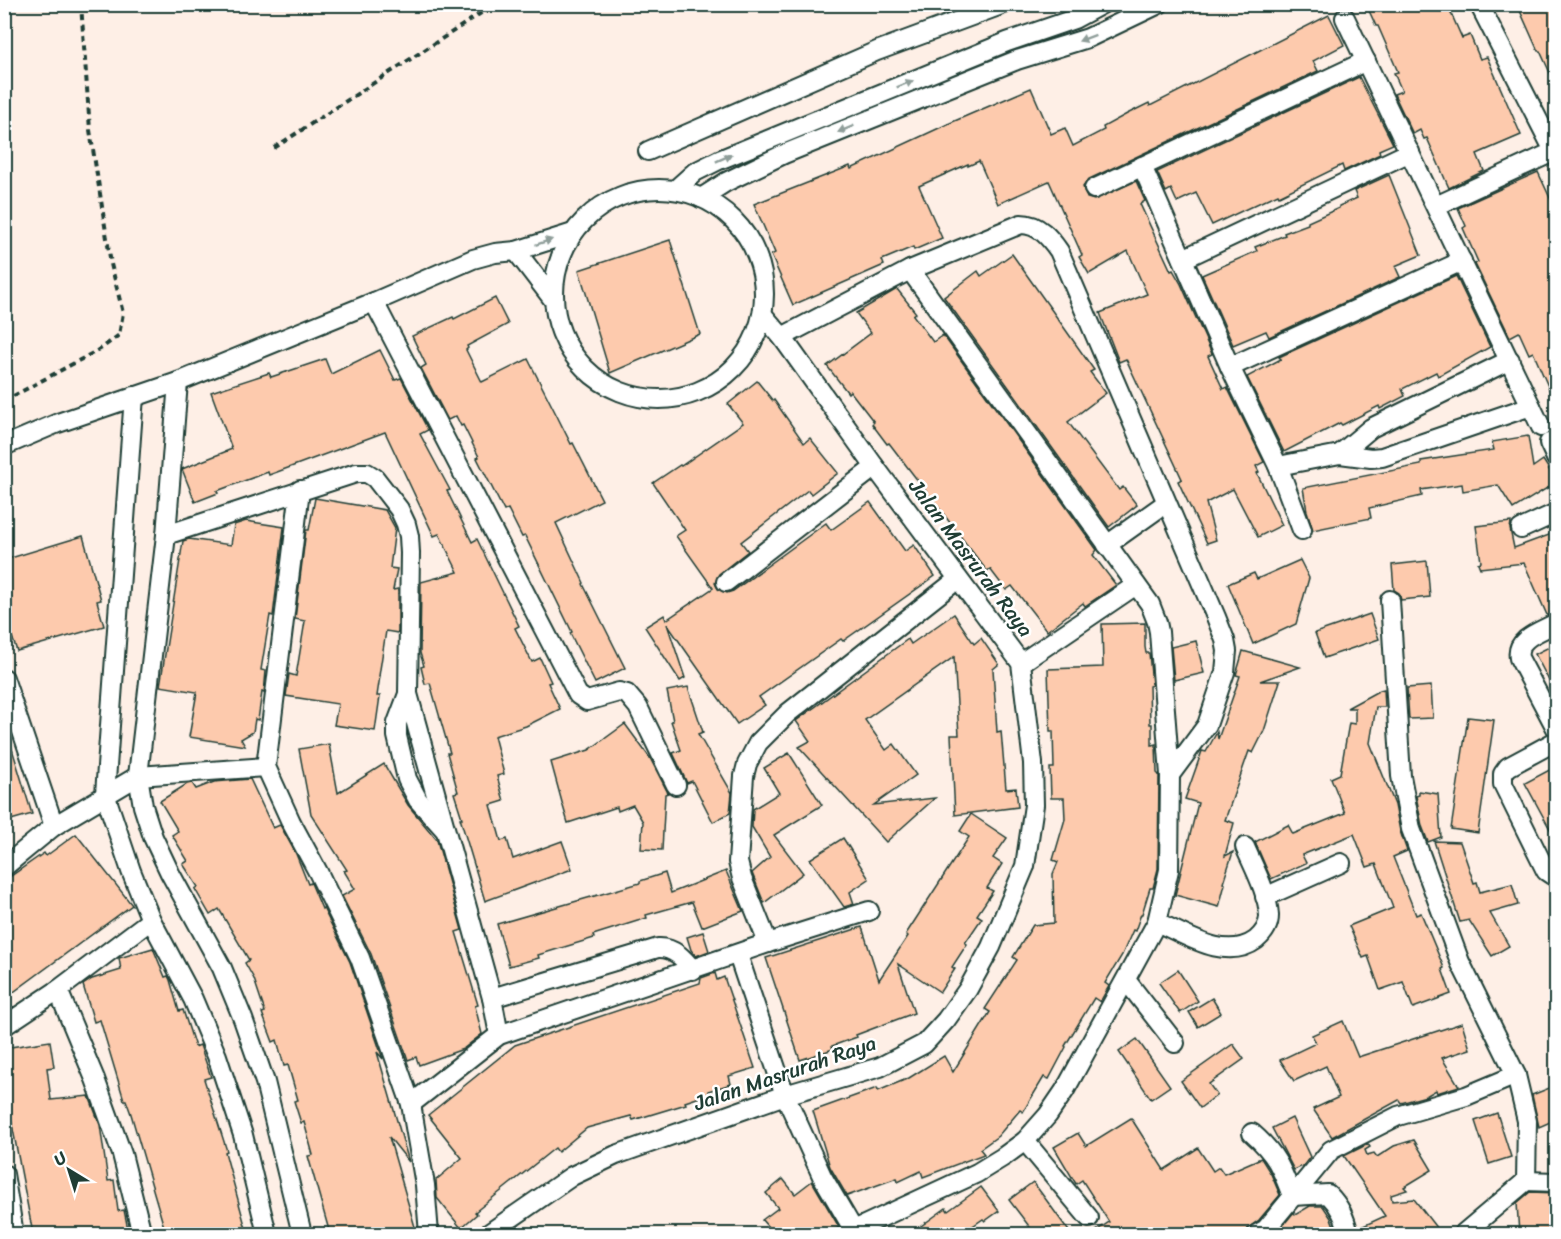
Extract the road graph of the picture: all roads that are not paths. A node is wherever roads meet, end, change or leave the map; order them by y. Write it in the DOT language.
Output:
graph roads {
  1 [pos="1004,4"];
  2 [pos="1102,4"];
  3 [pos="1159,4"];
  4 [pos="1479,4"];
  5 [pos="1122,12"];
  6 [pos="1345,18"];
  7 [pos="1366,61"];
  8 [pos="648,151"];
  9 [pos="1410,152"];
  10 [pos="1556,153"];
  11 [pos="1142,166"];
  12 [pos="676,189"];
  13 [pos="1094,189"];
  14 [pos="701,198"];
  15 [pos="1436,206"];
  16 [pos="573,233"];
  17 [pos="516,251"];
  18 [pos="1183,259"];
  19 [pos="1462,261"];
  20 [pos="910,270"];
  21 [pos="552,298"];
  22 [pos="374,302"];
  23 [pos="763,315"];
  24 [pos="782,337"];
  25 [pos="1510,360"];
  26 [pos="1230,367"];
  27 [pos="178,381"];
  28 [pos="134,396"];
  29 [pos="1532,406"];
  30 [pos="1549,442"];
  31 [pos="4,446"];
  32 [pos="1340,454"];
  33 [pos="1278,466"];
  34 [pos="875,467"];
  35 [pos="300,490"];
  36 [pos="1166,502"];
  37 [pos="1557,513"];
  38 [pos="1521,529"];
  39 [pos="1302,531"];
  40 [pos="166,535"];
  41 [pos="1107,545"];
  42 [pos="958,579"];
  43 [pos="726,582"];
  44 [pos="1136,585"];
  45 [pos="1390,600"];
  46 [pos="1557,623"];
  47 [pos="1021,663"];
  48 [pos="4,678"];
  49 [pos="1557,728"];
  50 [pos="1557,741"];
  51 [pos="266,767"];
  52 [pos="1170,775"];
  53 [pos="138,776"];
  54 [pos="676,785"];
  55 [pos="105,794"];
  56 [pos="54,826"];
  57 [pos="1245,847"];
  58 [pos="1341,863"];
  59 [pos="4,867"];
  60 [pos="1557,875"];
  61 [pos="1265,897"];
  62 [pos="869,911"];
  63 [pos="151,920"];
  64 [pos="1157,922"];
  65 [pos="768,943"];
  66 [pos="738,955"];
  67 [pos="693,970"];
  68 [pos="1126,980"];
  69 [pos="58,990"];
  70 [pos="492,998"];
  71 [pos="4,1026"];
  72 [pos="499,1035"];
  73 [pos="1175,1043"];
  74 [pos="1516,1076"];
  75 [pos="785,1095"];
  76 [pos="411,1104"];
  77 [pos="1252,1133"];
  78 [pos="1025,1141"];
  79 [pos="4,1174"];
  80 [pos="1526,1181"];
  81 [pos="1557,1182"];
  82 [pos="1292,1196"];
  83 [pos="1089,1218"];
  84 [pos="855,1232"];
  85 [pos="14,1234"];
  86 [pos="142,1234"];
  87 [pos="267,1234"];
  88 [pos="302,1234"];
  89 [pos="429,1234"];
  90 [pos="488,1234"];
  91 [pos="1257,1234"];
  92 [pos="1349,1234"];
  93 [pos="1463,1234"];
  1 -- 8 [label="street"];
  12 -- 2 [label="street, one-way"];
  3 -- 5 [label="street"];
  4 -- 10 [label="street"];
  5 -- 14 [label="street, one-way"];
  6 -- 7 [label="street"];
  7 -- 9 [label="street"];
  7 -- 11 [label="street"];
  9 -- 15 [label="street"];
  9 -- 18 [label="street"];
  10 -- 15 [label="street"];
  11 -- 13 [label="street"];
  11 -- 18 [label="street"];
  12 -- 14 [label="street"];
  12 -- 16 [label="street"];
  14 -- 23 [label="street"];
  15 -- 19 [label="street"];
  17 -- 16 [label="street, one-way"];
  16 -- 21 [label="street"];
  17 -- 21 [label="street"];
  17 -- 22 [label="street"];
  18 -- 26 [label="street"];
  19 -- 25 [label="street"];
  19 -- 26 [label="street"];
  20 -- 24 [label="street"];
  20 -- 36 [label="street"];
  20 -- 41 [label="street"];
  21 -- 23 [label="street"];
  22 -- 27 [label="street"];
  22 -- 54 [label="street"];
  23 -- 24 [label="street, Jalan Masrurah Raya"];
  24 -- 34 [label="street, Jalan Masrurah Raya"];
  25 -- 29 [label="street"];
  25 -- 32 [label="street"];
  26 -- 33 [label="street"];
  27 -- 28 [label="street"];
  27 -- 40 [label="street"];
  28 -- 31 [label="street"];
  28 -- 55 [label="street"];
  29 -- 30 [label="street"];
  29 -- 32 [label="street"];
  32 -- 33 [label="street"];
  33 -- 39 [label="street"];
  34 -- 42 [label="street, Jalan Masrurah Raya"];
  34 -- 43 [label="street"];
  35 -- 40 [label="street"];
  35 -- 51 [label="street"];
  35 -- 70 [label="street"];
  36 -- 41 [label="street"];
  36 -- 52 [label="street"];
  37 -- 38 [label="street"];
  40 -- 53 [label="street"];
  41 -- 44 [label="street"];
  42 -- 47 [label="street, Jalan Masrurah Raya"];
  42 -- 65 [label="street"];
  44 -- 47 [label="street"];
  44 -- 52 [label="street"];
  45 -- 74 [label="street"];
  46 -- 49 [label="street"];
  47 -- 75 [label="street, Jalan Masrurah Raya"];
  48 -- 56 [label="street"];
  50 -- 60 [label="street"];
  51 -- 53 [label="street"];
  51 -- 76 [label="street"];
  52 -- 64 [label="street"];
  53 -- 55 [label="street"];
  53 -- 88 [label="street"];
  55 -- 56 [label="street"];
  55 -- 63 [label="street"];
  56 -- 59 [label="street"];
  57 -- 61 [label="street"];
  58 -- 61 [label="street"];
  61 -- 64 [label="street"];
  62 -- 65 [label="street"];
  63 -- 69 [label="street"];
  63 -- 87 [label="street"];
  64 -- 68 [label="street"];
  65 -- 66 [label="street"];
  66 -- 67 [label="street"];
  66 -- 75 [label="street"];
  67 -- 70 [label="street"];
  67 -- 72 [label="street"];
  68 -- 73 [label="street"];
  68 -- 78 [label="street"];
  69 -- 71 [label="street"];
  69 -- 86 [label="street"];
  70 -- 72 [label="street"];
  72 -- 76 [label="street"];
  74 -- 80 [label="street"];
  74 -- 82 [label="street"];
  75 -- 84 [label="street"];
  75 -- 90 [label="street, Jalan Masrurah Raya"];
  76 -- 89 [label="street"];
  77 -- 82 [label="street"];
  78 -- 83 [label="street"];
  78 -- 84 [label="street"];
  79 -- 85 [label="street"];
  80 -- 81 [label="street"];
  80 -- 93 [label="street"];
  82 -- 91 [label="street"];
  82 -- 92 [label="street"];
}
